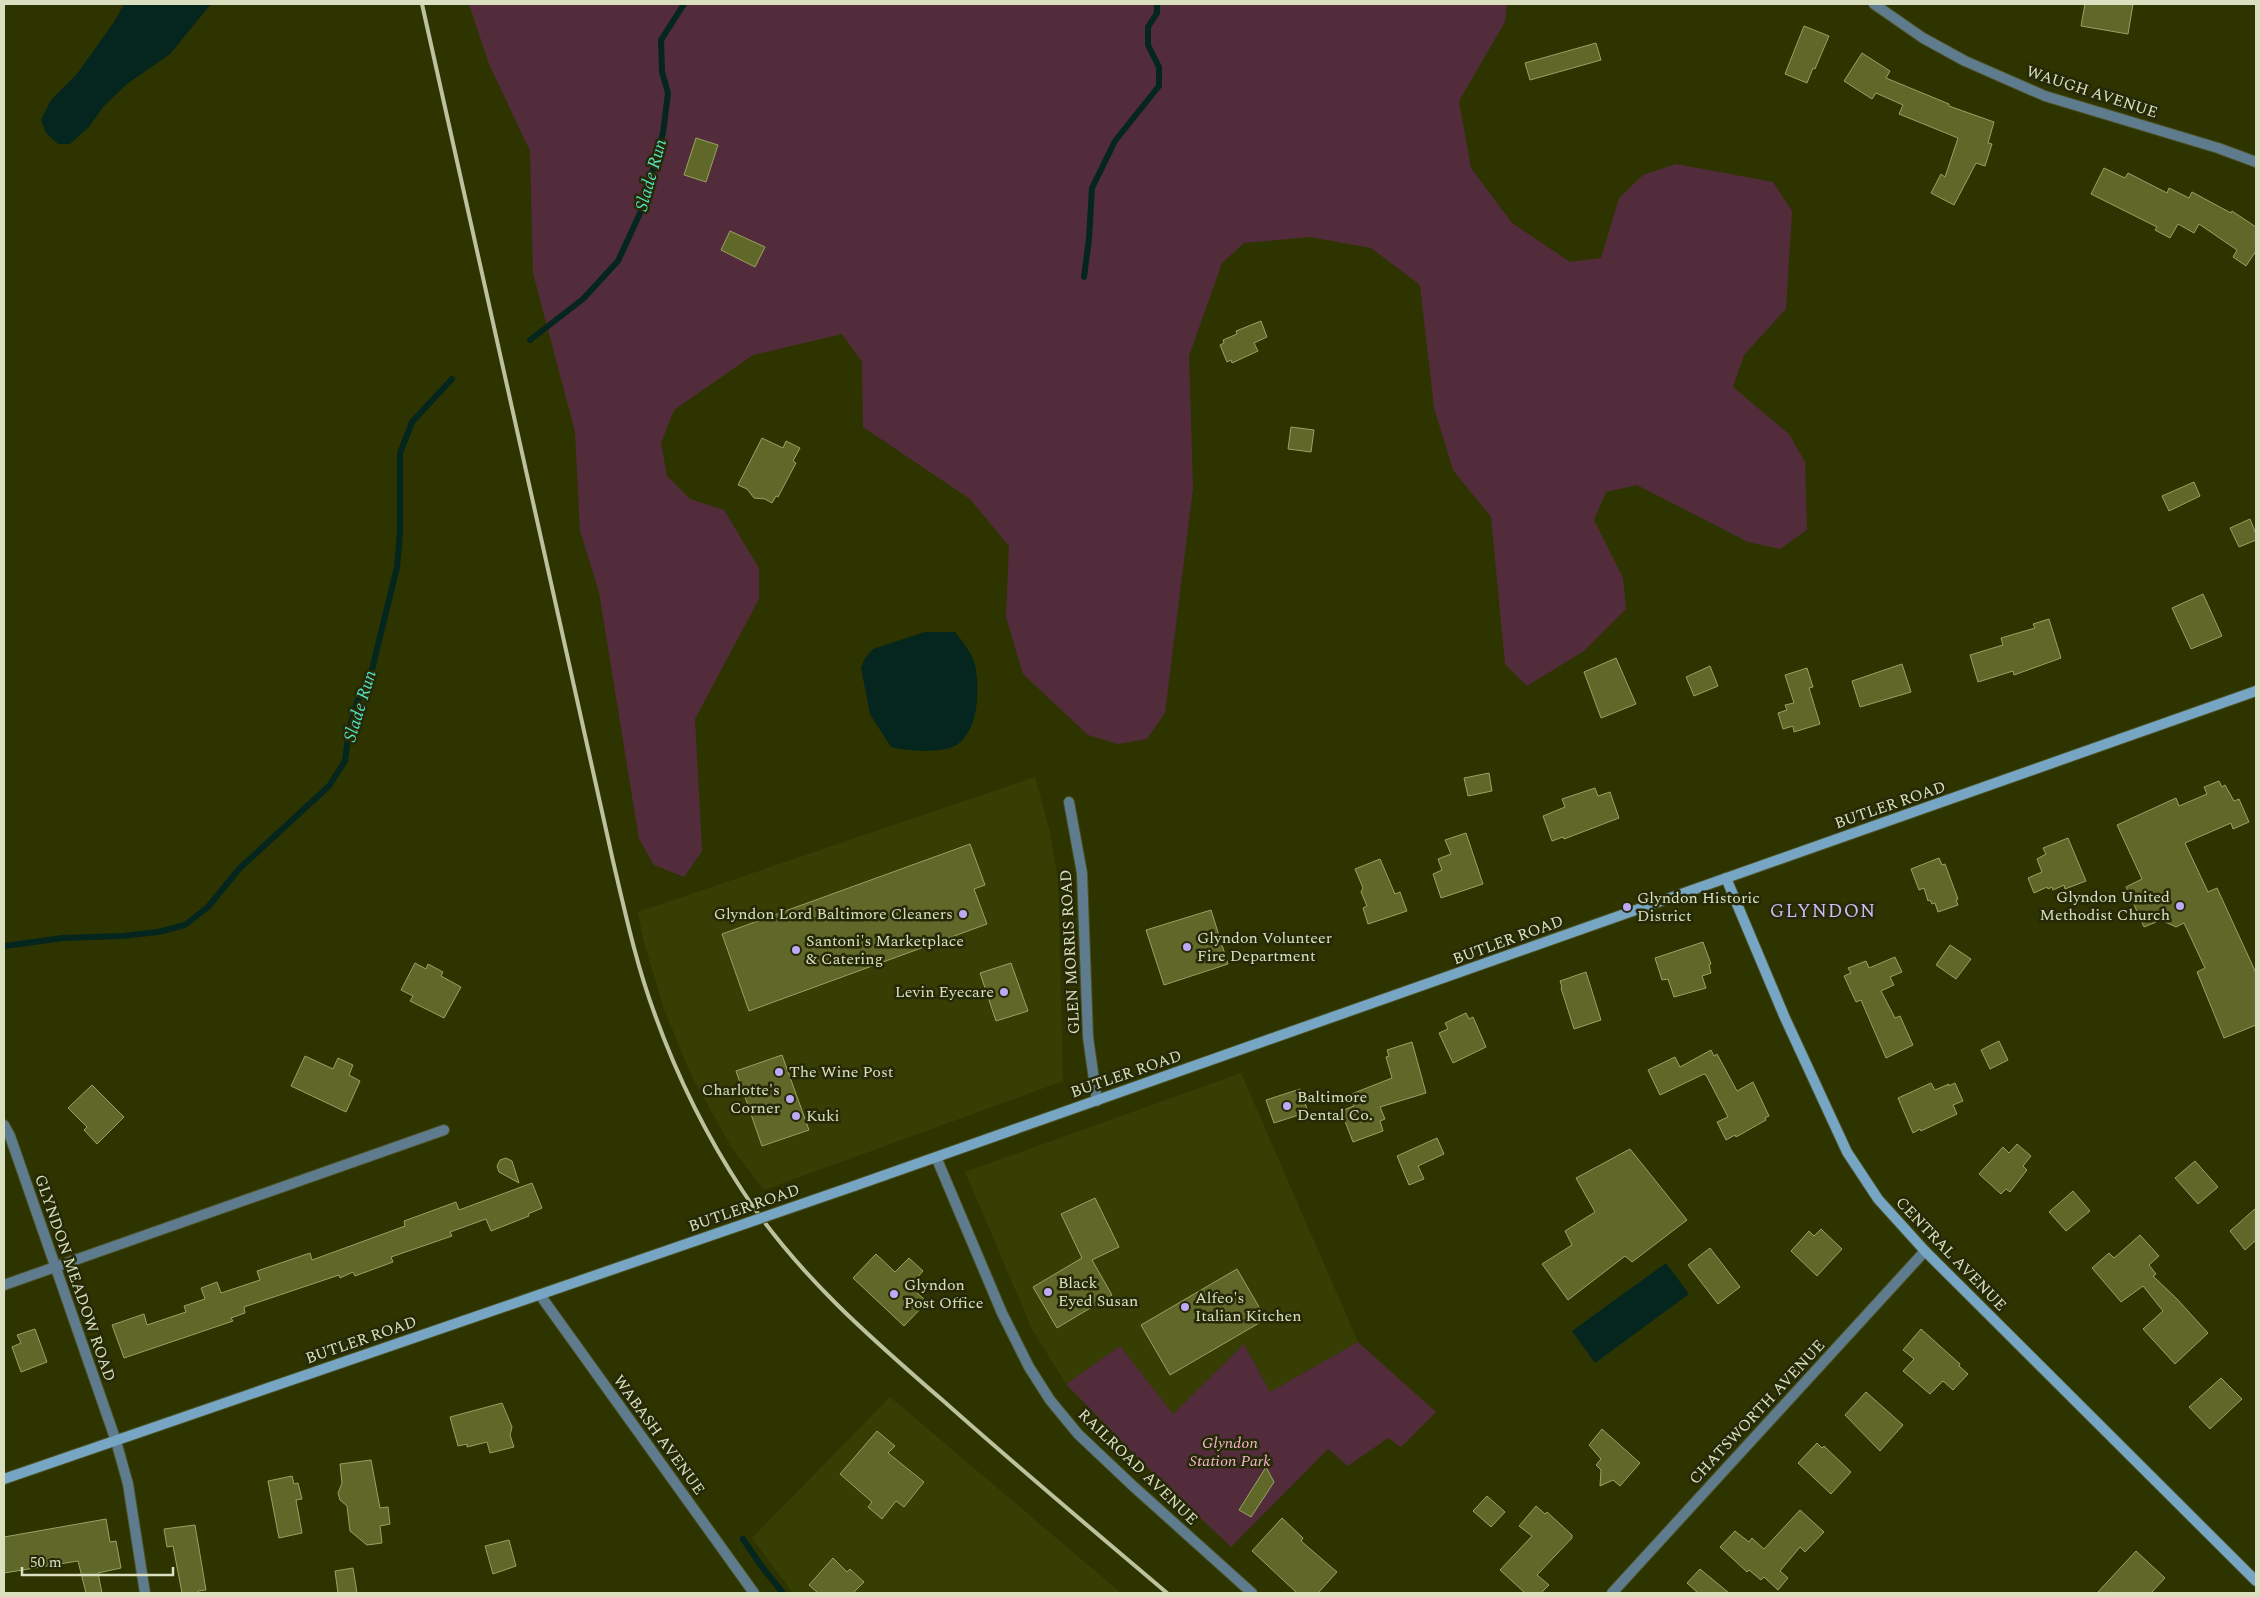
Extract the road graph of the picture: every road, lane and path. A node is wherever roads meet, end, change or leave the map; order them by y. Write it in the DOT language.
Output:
graph roads {
  1 [pos="1874,4"];
  2 [pos="2256,162"];
  3 [pos="2256,691"];
  4 [pos="1069,802"];
  5 [pos="1726,878"];
  6 [pos="1096,1101"];
  7 [pos="4,1126"];
  8 [pos="444,1130"];
  9 [pos="936,1157"];
  10 [pos="1925,1251"];
  11 [pos="57,1266"];
  12 [pos="4,1285"];
  13 [pos="540,1294"];
  14 [pos="116,1441"];
  15 [pos="4,1479"];
  16 [pos="2256,1581"];
  17 [pos="145,1593"];
  18 [pos="754,1593"];
  19 [pos="1252,1593"];
  20 [pos="1612,1593"];
  1 -- 2 [label="street, WAUGH AVENUE"];
  3 -- 5 [label="main road, BUTLER ROAD"];
  4 -- 6 [label="street, GLEN MORRIS ROAD"];
  5 -- 6 [label="main road, BUTLER ROAD"];
  5 -- 10 [label="main road, CENTRAL AVENUE"];
  6 -- 9 [label="main road, BUTLER ROAD"];
  7 -- 11 [label="street, GLYNDON MEADOW ROAD"];
  8 -- 11 [label="street"];
  9 -- 13 [label="main road, BUTLER ROAD, bridge"];
  9 -- 19 [label="street, RAILROAD AVENUE"];
  10 -- 16 [label="main road, CENTRAL AVENUE"];
  10 -- 20 [label="street, CHATSWORTH AVENUE"];
  11 -- 12 [label="street"];
  11 -- 14 [label="street, GLYNDON MEADOW ROAD"];
  13 -- 14 [label="main road, BUTLER ROAD"];
  13 -- 18 [label="street, WABASH AVENUE"];
  14 -- 15 [label="main road, BUTLER ROAD"];
  14 -- 17 [label="street, GLYNDON MEADOW ROAD"];
}
